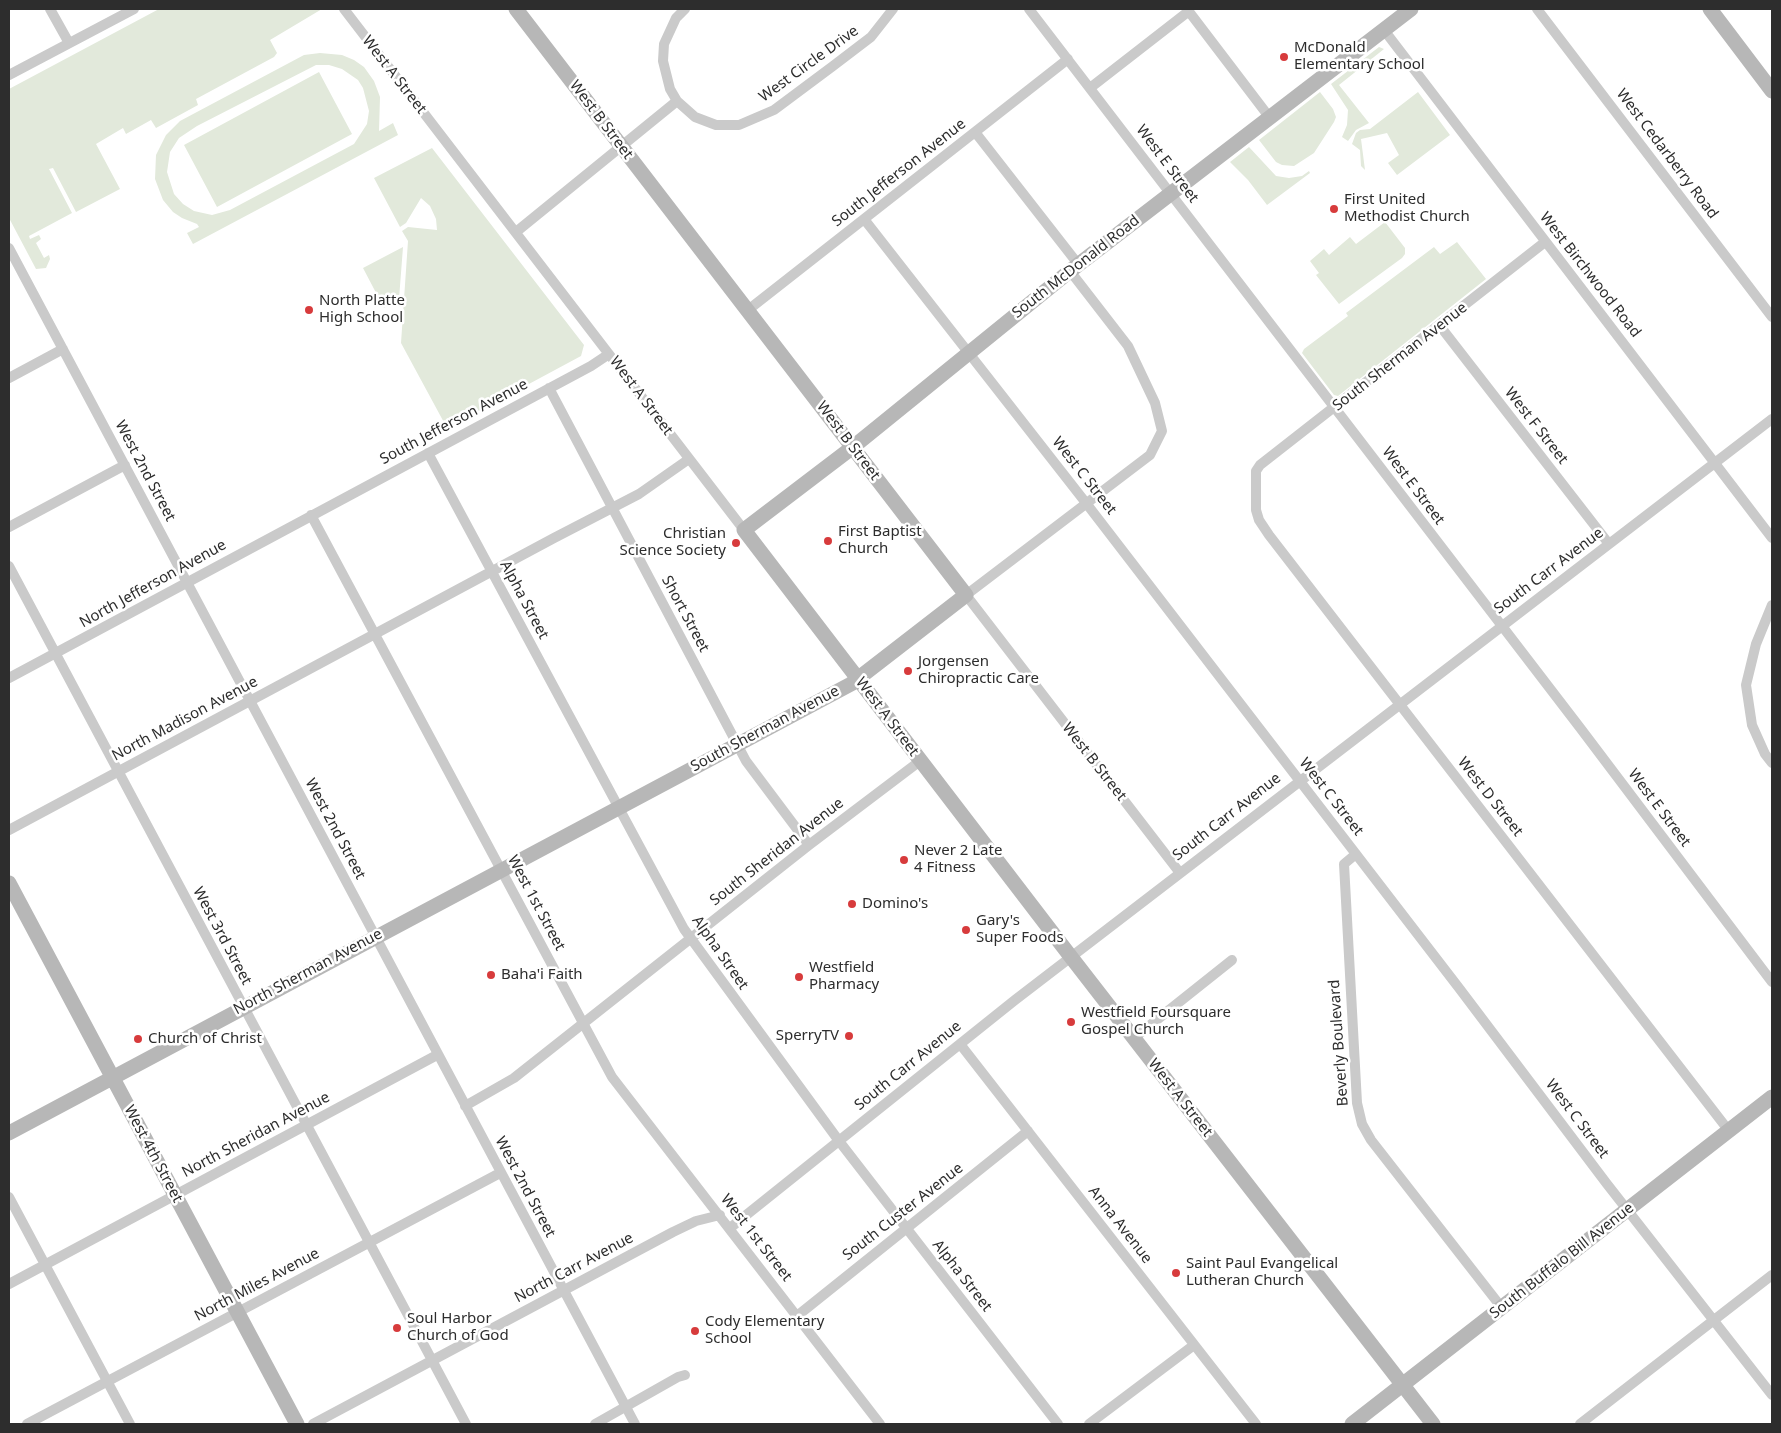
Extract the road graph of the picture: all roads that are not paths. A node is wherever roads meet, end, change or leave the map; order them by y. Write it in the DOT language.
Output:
graph roads {
  1 [pos="50,9"];
  2 [pos="134,9"];
  3 [pos="516,9"];
  4 [pos="685,9"];
  5 [pos="893,9"];
  6 [pos="1029,9"];
  7 [pos="1411,9"];
  8 [pos="1538,9"];
  9 [pos="1710,9"];
  10 [pos="348,10"];
  11 [pos="1188,10"];
  12 [pos="1384,30"];
  13 [pos="69,43"];
  14 [pos="1068,59"];
  15 [pos="9,75"];
  16 [pos="1090,88"];
  17 [pos="1772,90"];
  18 [pos="677,101"];
  19 [pos="1270,118"];
  20 [pos="975,132"];
  21 [pos="621,147"];
  22 [pos="1170,193"];
  23 [pos="864,219"];
  24 [pos="516,232"];
  25 [pos="1545,242"];
  26 [pos="9,248"];
  27 [pos="1074,268"];
  28 [pos="748,310"];
  29 [pos="1772,316"];
  30 [pos="1440,326"];
  31 [pos="63,349"];
  32 [pos="969,353"];
  33 [pos="609,354"];
  34 [pos="9,378"];
  35 [pos="549,388"];
  36 [pos="1334,408"];
  37 [pos="1772,419"];
  38 [pos="853,446"];
  39 [pos="428,453"];
  40 [pos="689,459"];
  41 [pos="1716,463"];
  42 [pos="125,465"];
  43 [pos="1256,471"];
  44 [pos="1086,504"];
  45 [pos="612,507"];
  46 [pos="311,515"];
  47 [pos="9,527"];
  48 [pos="744,530"];
  49 [pos="1772,538"];
  50 [pos="1609,544"];
  51 [pos="9,566"];
  52 [pos="492,571"];
  53 [pos="188,582"];
  54 [pos="966,595"];
  55 [pos="1772,605"];
  56 [pos="1501,626"];
  57 [pos="375,634"];
  58 [pos="55,654"];
  59 [pos="9,678"];
  60 [pos="857,679"];
  61 [pos="251,702"];
  62 [pos="1399,704"];
  63 [pos="737,744"];
  64 [pos="920,761"];
  65 [pos="1772,763"];
  66 [pos="118,772"];
  67 [pos="1299,781"];
  68 [pos="618,807"];
  69 [pos="9,830"];
  70 [pos="810,845"];
  71 [pos="1356,854"];
  72 [pos="502,870"];
  73 [pos="1180,873"];
  74 [pos="9,883"];
  75 [pos="375,936"];
  76 [pos="691,939"];
  77 [pos="1071,957"];
  78 [pos="1232,960"];
  79 [pos="1772,982"];
  80 [pos="242,1007"];
  81 [pos="583,1024"];
  82 [pos="1134,1038"];
  83 [pos="960,1044"];
  84 [pos="437,1054"];
  85 [pos="113,1077"];
  86 [pos="1772,1097"];
  87 [pos="465,1106"];
  88 [pos="305,1126"];
  89 [pos="1729,1130"];
  90 [pos="1028,1131"];
  91 [pos="9,1133"];
  92 [pos="839,1141"];
  93 [pos="500,1173"];
  94 [pos="175,1196"];
  95 [pos="9,1198"];
  96 [pos="1627,1210"];
  97 [pos="720,1215"];
  98 [pos="730,1228"];
  99 [pos="907,1229"];
  100 [pos="368,1243"];
  101 [pos="45,1265"];
  102 [pos="1772,1275"];
  103 [pos="9,1284"];
  104 [pos="564,1291"];
  105 [pos="1502,1308"];
  106 [pos="238,1312"];
  107 [pos="797,1316"];
  108 [pos="1714,1320"];
  109 [pos="1194,1345"];
  110 [pos="432,1361"];
  111 [pos="685,1375"];
  112 [pos="107,1382"];
  113 [pos="1402,1385"];
  114 [pos="1772,1395"];
  115 [pos="626,1408"];
  116 [pos="27,1424"];
  117 [pos="130,1424"];
  118 [pos="297,1424"];
  119 [pos="313,1424"];
  120 [pos="466,1424"];
  121 [pos="595,1424"];
  122 [pos="635,1424"];
  123 [pos="878,1424"];
  124 [pos="1058,1424"];
  125 [pos="1089,1424"];
  126 [pos="1256,1424"];
  127 [pos="1352,1424"];
  128 [pos="1433,1424"];
  129 [pos="1580,1424"];
  1 -- 13 [label="street"];
  2 -- 13 [label="street"];
  3 -- 21 [label="street, West B Street"];
  4 -- 18 [label="street"];
  5 -- 18 [label="street, West Circle Drive"];
  6 -- 14 [label="street, West E Street"];
  7 -- 12 [label="street, South McDonald Road"];
  8 -- 29 [label="street, West Cedarberry Road"];
  9 -- 17 [label="street"];
  10 -- 24 [label="street, West A Street"];
  11 -- 16 [label="street"];
  11 -- 19 [label="street"];
  12 -- 19 [label="street, South McDonald Road"];
  12 -- 25 [label="street, West Birchwood Road"];
  13 -- 15 [label="street"];
  14 -- 16 [label="street, West E Street"];
  14 -- 20 [label="street, South Jefferson Avenue"];
  16 -- 22 [label="street, West E Street"];
  18 -- 21 [label="street"];
  19 -- 22 [label="street, South McDonald Road"];
  20 -- 23 [label="street, South Jefferson Avenue"];
  20 -- 27 [label="street"];
  21 -- 24 [label="street"];
  21 -- 28 [label="street, West B Street"];
  22 -- 27 [label="street, South McDonald Road"];
  22 -- 36 [label="street, West E Street"];
  23 -- 28 [label="street, South Jefferson Avenue"];
  23 -- 32 [label="street, West C Street"];
  24 -- 33 [label="street, West A Street"];
  25 -- 30 [label="street, South Sherman Avenue"];
  25 -- 41 [label="street, West Birchwood Road"];
  26 -- 31 [label="street, West 2nd Street"];
  27 -- 32 [label="street, South McDonald Road"];
  27 -- 44 [label="street, South Sherman Avenue"];
  28 -- 38 [label="street, West B Street"];
  30 -- 36 [label="street, South Sherman Avenue"];
  30 -- 50 [label="street, West F Street"];
  31 -- 34 [label="street"];
  31 -- 42 [label="street, West 2nd Street"];
  32 -- 38 [label="street, South McDonald Road"];
  32 -- 44 [label="street, West C Street"];
  33 -- 35 [label="street, South Jefferson Avenue"];
  33 -- 40 [label="street, West A Street"];
  35 -- 39 [label="street, South Jefferson Avenue"];
  35 -- 45 [label="street, Short Street"];
  36 -- 43 [label="street, South Sherman Avenue"];
  36 -- 56 [label="street, West E Street"];
  37 -- 41 [label="street, South Carr Avenue"];
  38 -- 48 [label="street, South McDonald Road"];
  38 -- 54 [label="street, West B Street"];
  39 -- 46 [label="street, South Jefferson Avenue"];
  39 -- 52 [label="street, Alpha Street"];
  40 -- 45 [label="street, North Madison Avenue"];
  40 -- 48 [label="street, West A Street"];
  41 -- 49 [label="street, West Birchwood Road"];
  41 -- 50 [label="street, South Carr Avenue"];
  42 -- 47 [label="street"];
  42 -- 53 [label="street, West 2nd Street"];
  43 -- 62 [label="street, West D Street"];
  44 -- 54 [label="street, South Sherman Avenue"];
  44 -- 67 [label="street, West C Street"];
  45 -- 52 [label="street, North Madison Avenue"];
  45 -- 63 [label="street, Short Street"];
  46 -- 53 [label="street, North Jefferson Avenue"];
  46 -- 57 [label="street, West 1st Street"];
  48 -- 60 [label="street, West A Street"];
  50 -- 56 [label="street, South Carr Avenue"];
  51 -- 58 [label="street, West 3rd Street"];
  52 -- 57 [label="street, North Madison Avenue"];
  52 -- 68 [label="street, Alpha Street"];
  53 -- 58 [label="street, North Jefferson Avenue"];
  53 -- 61 [label="street, West 2nd Street"];
  54 -- 60 [label="street, South Sherman Avenue"];
  54 -- 73 [label="street, West B Street"];
  55 -- 65 [label="street"];
  56 -- 62 [label="street, South Carr Avenue"];
  56 -- 79 [label="street, West E Street"];
  57 -- 61 [label="street, North Madison Avenue"];
  57 -- 72 [label="street, West 1st Street"];
  58 -- 59 [label="street, North Jefferson Avenue"];
  58 -- 66 [label="street, West 3rd Street"];
  60 -- 63 [label="street, South Sherman Avenue"];
  60 -- 64 [label="street, West A Street"];
  61 -- 66 [label="street, North Madison Avenue"];
  61 -- 75 [label="street, West 2nd Street"];
  62 -- 67 [label="street, South Carr Avenue"];
  62 -- 89 [label="street, West D Street"];
  63 -- 68 [label="street, South Sherman Avenue"];
  63 -- 70 [label="street, Short Street"];
  64 -- 70 [label="street, South Sheridan Avenue"];
  64 -- 77 [label="street, West A Street"];
  66 -- 69 [label="street, North Madison Avenue"];
  66 -- 80 [label="street, West 3rd Street"];
  67 -- 71 [label="street, West C Street"];
  67 -- 73 [label="street, South Carr Avenue"];
  68 -- 72 [label="street, South Sherman Avenue"];
  68 -- 76 [label="street, Alpha Street"];
  70 -- 76 [label="street, South Sheridan Avenue"];
  71 -- 96 [label="street, West C Street"];
  71 -- 105 [label="street, Beverly Boulevard"];
  72 -- 75 [label="street, North Sherman Avenue"];
  72 -- 81 [label="street, West 1st Street"];
  73 -- 77 [label="street, South Carr Avenue"];
  74 -- 85 [label="street, West 4th Street"];
  75 -- 80 [label="street, North Sherman Avenue"];
  75 -- 84 [label="street, West 2nd Street"];
  76 -- 81 [label="street, South Sheridan Avenue"];
  76 -- 92 [label="street, Alpha Street"];
  77 -- 82 [label="street, West A Street"];
  77 -- 83 [label="street, South Carr Avenue"];
  78 -- 82 [label="street"];
  80 -- 85 [label="street, North Sherman Avenue"];
  80 -- 88 [label="street, West 3rd Street"];
  81 -- 87 [label="street"];
  81 -- 97 [label="street, West 1st Street"];
  82 -- 113 [label="street, West A Street"];
  83 -- 90 [label="street, Anna Avenue"];
  83 -- 92 [label="street, South Carr Avenue"];
  84 -- 87 [label="street, West 2nd Street"];
  84 -- 88 [label="street, North Sheridan Avenue"];
  85 -- 91 [label="street, North Sherman Avenue"];
  85 -- 94 [label="street, West 4th Street"];
  86 -- 89 [label="street, South Buffalo Bill Avenue"];
  87 -- 93 [label="street, West 2nd Street"];
  88 -- 94 [label="street, North Sheridan Avenue"];
  88 -- 100 [label="street, West 3rd Street"];
  89 -- 96 [label="street, South Buffalo Bill Avenue"];
  90 -- 99 [label="street, South Custer Avenue"];
  90 -- 109 [label="street, Anna Avenue"];
  92 -- 98 [label="street, South Carr Avenue"];
  92 -- 99 [label="street, Alpha Street"];
  93 -- 100 [label="street, North Miles Avenue"];
  93 -- 104 [label="street, West 2nd Street"];
  94 -- 101 [label="street, North Sheridan Avenue"];
  94 -- 106 [label="street, West 4th Street"];
  95 -- 101 [label="street"];
  96 -- 105 [label="street, South Buffalo Bill Avenue"];
  96 -- 108 [label="street, West C Street"];
  97 -- 98 [label="street, West 1st Street"];
  97 -- 104 [label="street, North Carr Avenue"];
  98 -- 107 [label="street, West 1st Street"];
  99 -- 107 [label="street, South Custer Avenue"];
  99 -- 124 [label="street, Alpha Street"];
  100 -- 106 [label="street, North Miles Avenue"];
  100 -- 110 [label="street, West 3rd Street"];
  101 -- 103 [label="street, North Sheridan Avenue"];
  101 -- 112 [label="street"];
  102 -- 108 [label="street"];
  104 -- 110 [label="street, North Carr Avenue"];
  104 -- 115 [label="street, West 2nd Street"];
  105 -- 113 [label="street, South Buffalo Bill Avenue"];
  106 -- 112 [label="street, North Miles Avenue"];
  106 -- 118 [label="street, West 4th Street"];
  107 -- 123 [label="street, West 1st Street"];
  108 -- 114 [label="street, West C Street"];
  108 -- 129 [label="street"];
  109 -- 125 [label="street"];
  109 -- 126 [label="street, Anna Avenue"];
  110 -- 119 [label="street, North Carr Avenue"];
  110 -- 120 [label="street, West 3rd Street"];
  111 -- 115 [label="street"];
  112 -- 116 [label="street, North Miles Avenue"];
  112 -- 117 [label="street"];
  113 -- 127 [label="street, South Buffalo Bill Avenue"];
  113 -- 128 [label="street, West A Street"];
  115 -- 121 [label="street"];
  115 -- 122 [label="street, West 2nd Street"];
}
